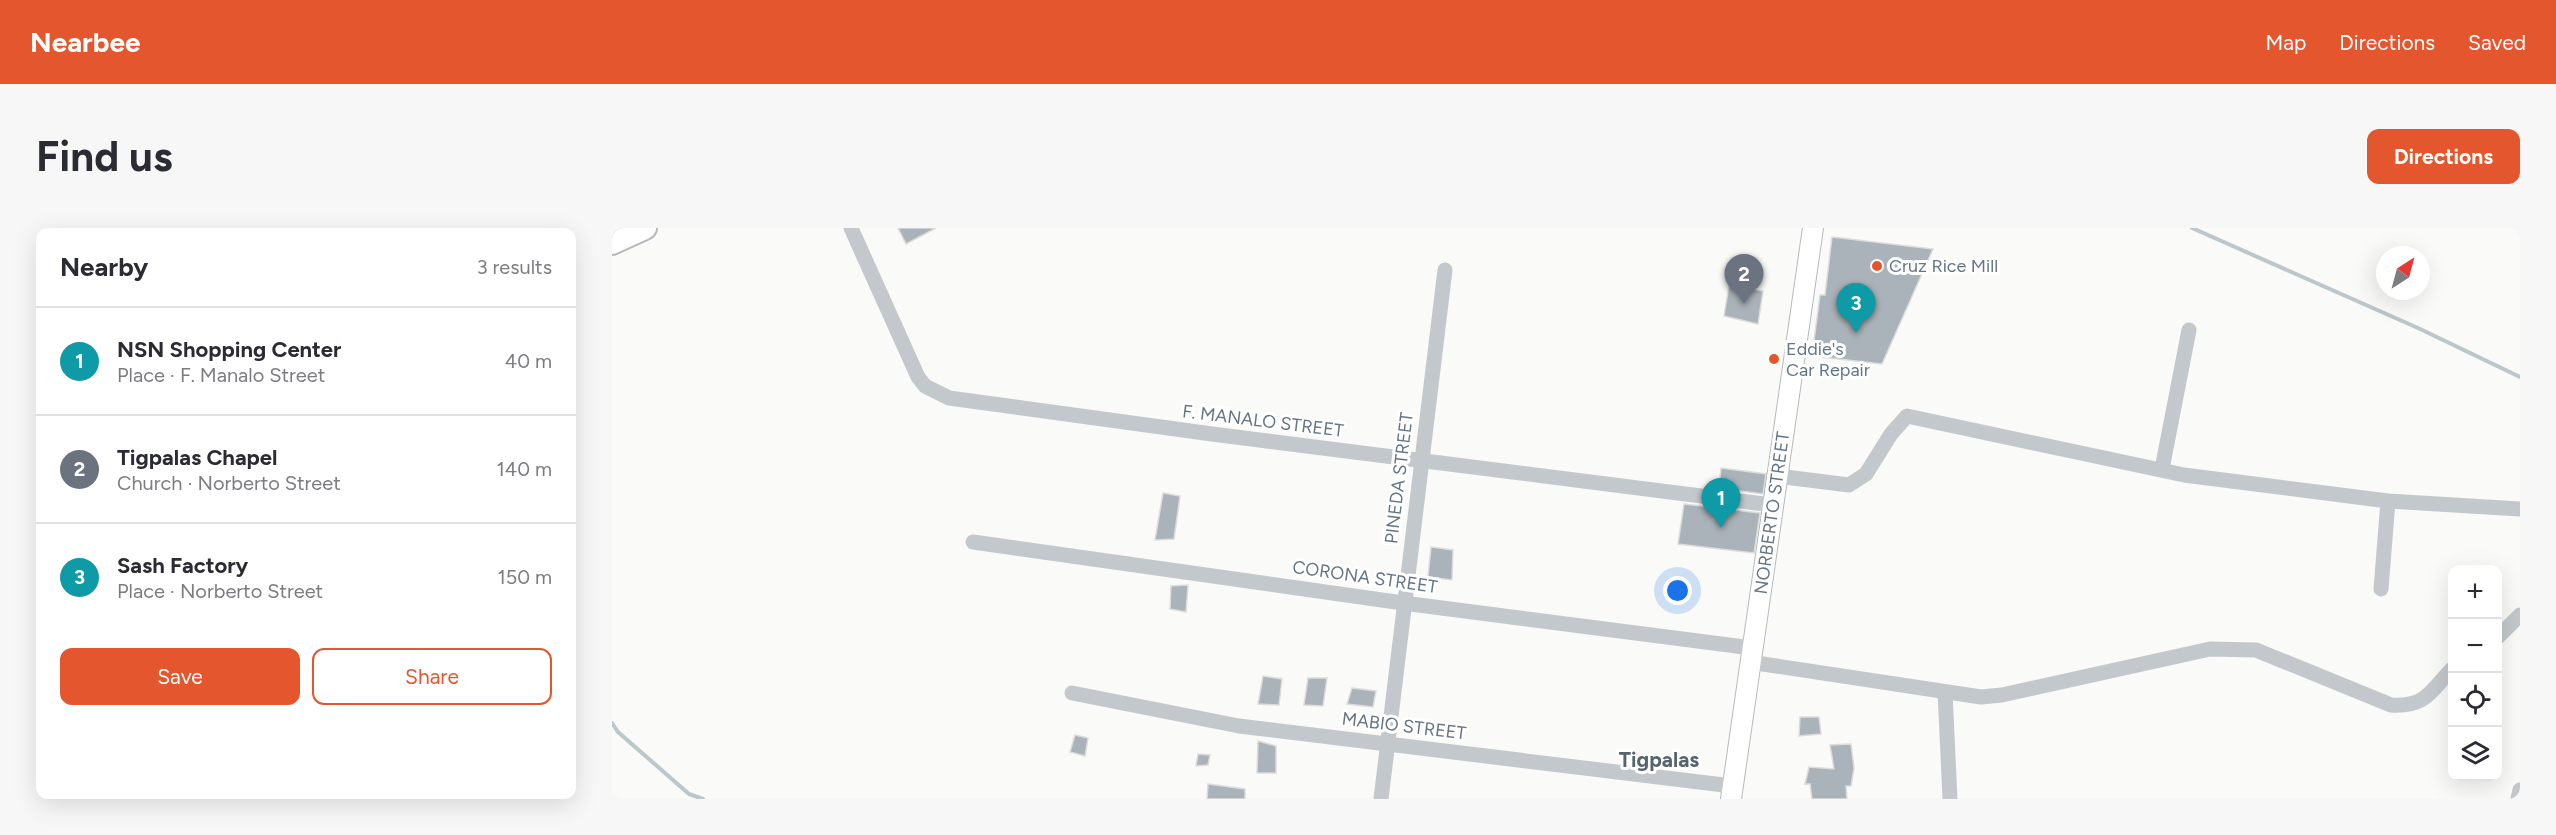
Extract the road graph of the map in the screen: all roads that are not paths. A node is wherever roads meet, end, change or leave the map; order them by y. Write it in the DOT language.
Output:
graph roads {
  1 [pos="645,228"];
  2 [pos="851,228"];
  3 [pos="1813,228"];
  4 [pos="612,243"];
  5 [pos="1445,270"];
  6 [pos="2188,330"];
  7 [pos="1421,460"];
  8 [pos="2163,469"];
  9 [pos="1777,476"];
  10 [pos="2388,501"];
  11 [pos="1772,505"];
  12 [pos="2520,509"];
  13 [pos="973,542"];
  14 [pos="2381,589"];
  15 [pos="1403,603"];
  16 [pos="2520,615"];
  17 [pos="2502,633"];
  18 [pos="1751,655"];
  19 [pos="2448,673"];
  20 [pos="1945,692"];
  21 [pos="1072,693"];
  22 [pos="1388,744"];
  23 [pos="2520,790"];
  24 [pos="1732,792"];
  25 [pos="1381,799"];
  26 [pos="1950,799"];
  27 [pos="2518,799"];
  1 -- 4 [label="highway"];
  2 -- 7 [label="street, F. MANALO STREET"];
  3 -- 9 [label="main road, NORBERTO STREET"];
  5 -- 7 [label="street, PINEDA STREET"];
  6 -- 8 [label="street"];
  7 -- 11 [label="street, F. MANALO STREET"];
  7 -- 15 [label="street, PINEDA STREET"];
  8 -- 9 [label="street"];
  8 -- 10 [label="street"];
  9 -- 11 [label="main road, NORBERTO STREET"];
  10 -- 12 [label="street"];
  10 -- 14 [label="street"];
  11 -- 18 [label="main road, NORBERTO STREET"];
  13 -- 15 [label="street, CORONA STREET"];
  15 -- 18 [label="street, CORONA STREET"];
  15 -- 22 [label="street, PINEDA STREET"];
  16 -- 17 [label="street"];
  18 -- 20 [label="street, CORONA STREET"];
  18 -- 24 [label="main road, NORBERTO STREET"];
  19 -- 20 [label="street, CORONA STREET"];
  20 -- 26 [label="street"];
  21 -- 22 [label="street, MABIO STREET"];
  22 -- 24 [label="street, MABIO STREET"];
  22 -- 25 [label="street, PINEDA STREET"];
  23 -- 27 [label="street"];
}
